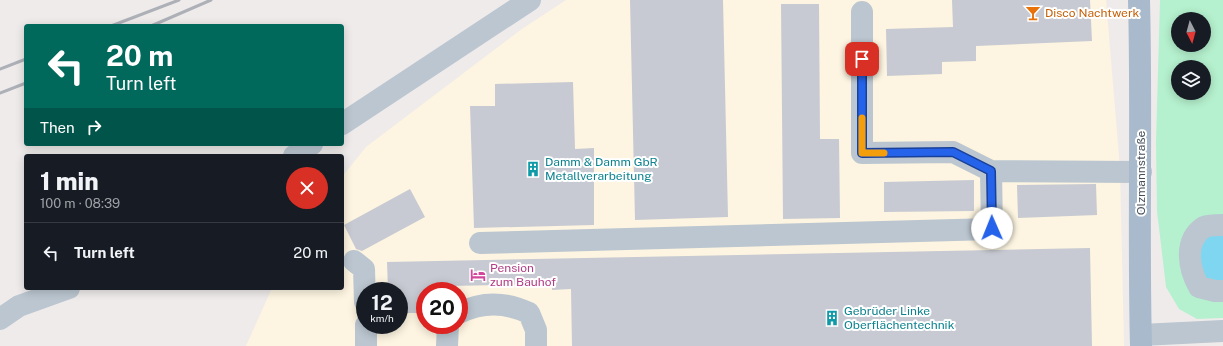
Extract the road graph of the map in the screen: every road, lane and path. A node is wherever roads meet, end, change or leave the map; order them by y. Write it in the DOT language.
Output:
graph roads {
  1 [pos="530,0"];
  2 [pos="1140,0"];
  3 [pos="862,12"];
  4 [pos="344,123"];
  5 [pos="309,146"];
  6 [pos="297,154"];
  7 [pos="991,171"];
  8 [pos="1141,172"];
  9 [pos="1223,225"];
  10 [pos="480,243"];
  11 [pos="354,261"];
  12 [pos="364,282"];
  13 [pos="63,290"];
  14 [pos="1223,291"];
  15 [pos="468,308"];
  16 [pos="0,319"];
  17 [pos="1223,331"];
  18 [pos="366,334"];
  19 [pos="448,334"];
  20 [pos="1141,340"];
  21 [pos="366,346"];
  22 [pos="447,346"];
  23 [pos="536,346"];
  1 -- 4 [label="lane"];
  2 -- 8 [label="main road, Olzmannstraße"];
  3 -- 7 [label="lane"];
  5 -- 6 [label="lane"];
  7 -- 8 [label="lane"];
  7 -- 10 [label="lane"];
  8 -- 20 [label="main road, Olzmannstraße"];
  9 -- 14 [label="lane"];
  11 -- 12 [label="lane"];
  13 -- 16 [label="lane"];
  15 -- 23 [label="lane"];
  17 -- 20 [label="lane"];
  18 -- 21 [label="lane"];
  19 -- 22 [label="lane"];
}
